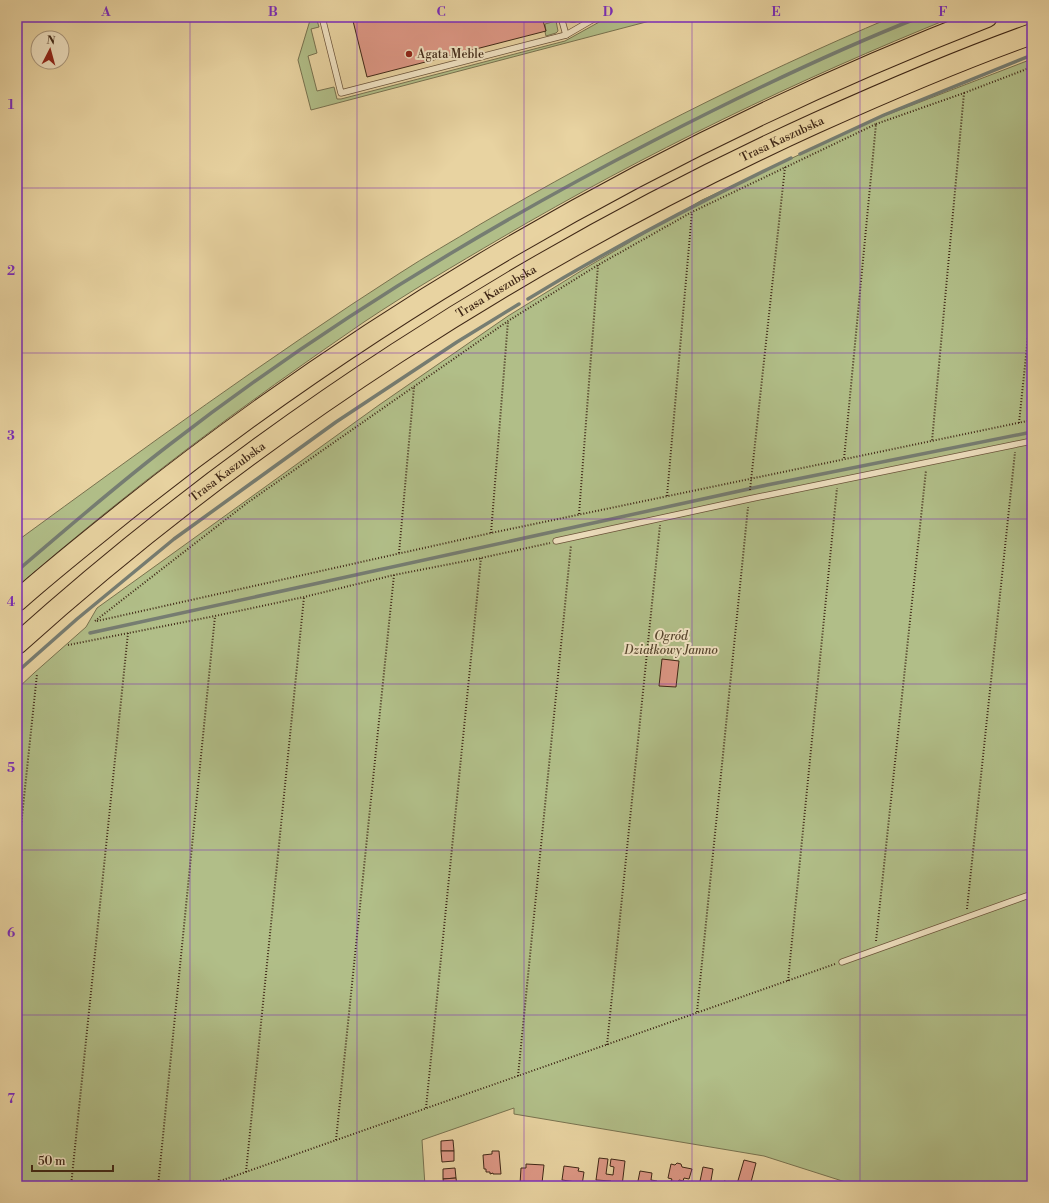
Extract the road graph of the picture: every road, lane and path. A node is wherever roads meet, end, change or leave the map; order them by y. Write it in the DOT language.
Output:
graph roads {
  1 [pos="322,17"];
  2 [pos="561,17"];
  3 [pos="597,17"];
  4 [pos="987,17"];
  5 [pos="1032,34"];
  6 [pos="566,36"];
  7 [pos="1032,67"];
  8 [pos="964,93"];
  9 [pos="876,124"];
  10 [pos="785,167"];
  11 [pos="692,212"];
  12 [pos="598,265"];
  13 [pos="1032,298"];
  14 [pos="508,321"];
  15 [pos="414,387"];
  16 [pos="1032,420"];
  17 [pos="1019,423"];
  18 [pos="932,441"];
  19 [pos="1032,441"];
  20 [pos="1016,445"];
  21 [pos="844,459"];
  22 [pos="926,464"];
  23 [pos="752,478"];
  24 [pos="838,481"];
  25 [pos="667,496"];
  26 [pos="749,499"];
  27 [pos="579,514"];
  28 [pos="661,518"];
  29 [pos="491,533"];
  30 [pos="571,538"];
  31 [pos="556,541"];
  32 [pos="399,553"];
  33 [pos="482,558"];
  34 [pos="394,575"];
  35 [pos="304,597"];
  36 [pos="17,601"];
  37 [pos="215,616"];
  38 [pos="128,634"];
  39 [pos="17,644"];
  40 [pos="68,645"];
  41 [pos="37,674"];
  42 [pos="17,864"];
  43 [pos="1032,894"];
  44 [pos="966,918"];
  45 [pos="875,951"];
  46 [pos="842,962"];
  47 [pos="788,981"];
  48 [pos="697,1012"];
  49 [pos="607,1045"];
  50 [pos="518,1076"];
  51 [pos="426,1108"];
  52 [pos="336,1140"];
  53 [pos="246,1172"];
  54 [pos="71,1186"];
  55 [pos="158,1186"];
  56 [pos="206,1186"];
  1 -- 6 [label="lane"];
  2 -- 6 [label="lane"];
  3 -- 6 [label="lane"];
  4 -- 36 [label="highway"];
  5 -- 39 [label="highway, Trasa Kaszubska"];
  7 -- 8 [label="path"];
  8 -- 9 [label="path"];
  8 -- 18 [label="path"];
  9 -- 10 [label="path"];
  9 -- 21 [label="path"];
  10 -- 11 [label="path"];
  10 -- 23 [label="path"];
  11 -- 12 [label="path"];
  11 -- 25 [label="path"];
  12 -- 14 [label="path"];
  12 -- 27 [label="path"];
  13 -- 17 [label="path"];
  14 -- 15 [label="path"];
  14 -- 29 [label="path"];
  15 -- 32 [label="path"];
  15 -- 32 [label="path"];
  16 -- 17 [label="path"];
  17 -- 18 [label="path"];
  18 -- 21 [label="path"];
  19 -- 20 [label="lane"];
  20 -- 22 [label="lane"];
  20 -- 44 [label="path"];
  21 -- 23 [label="path"];
  22 -- 24 [label="lane"];
  22 -- 45 [label="path"];
  23 -- 25 [label="path"];
  23 -- 26 [label="path"];
  24 -- 26 [label="lane"];
  24 -- 47 [label="path"];
  25 -- 27 [label="path"];
  26 -- 28 [label="lane"];
  26 -- 48 [label="path"];
  27 -- 29 [label="path"];
  28 -- 30 [label="lane"];
  28 -- 49 [label="path"];
  29 -- 32 [label="path"];
  30 -- 31 [label="lane"];
  30 -- 50 [label="path"];
  31 -- 33 [label="path"];
  33 -- 34 [label="path"];
  33 -- 51 [label="path"];
  34 -- 35 [label="path"];
  34 -- 52 [label="path"];
  35 -- 37 [label="path"];
  35 -- 53 [label="path"];
  37 -- 38 [label="path"];
  37 -- 55 [label="path"];
  38 -- 40 [label="path"];
  38 -- 54 [label="path"];
  41 -- 42 [label="path"];
  43 -- 44 [label="lane"];
  44 -- 45 [label="lane"];
  45 -- 46 [label="lane"];
  46 -- 47 [label="path"];
  47 -- 48 [label="path"];
  48 -- 49 [label="path"];
  49 -- 50 [label="path"];
  50 -- 51 [label="path"];
  51 -- 52 [label="path"];
  52 -- 53 [label="path"];
  53 -- 56 [label="path"];
}
